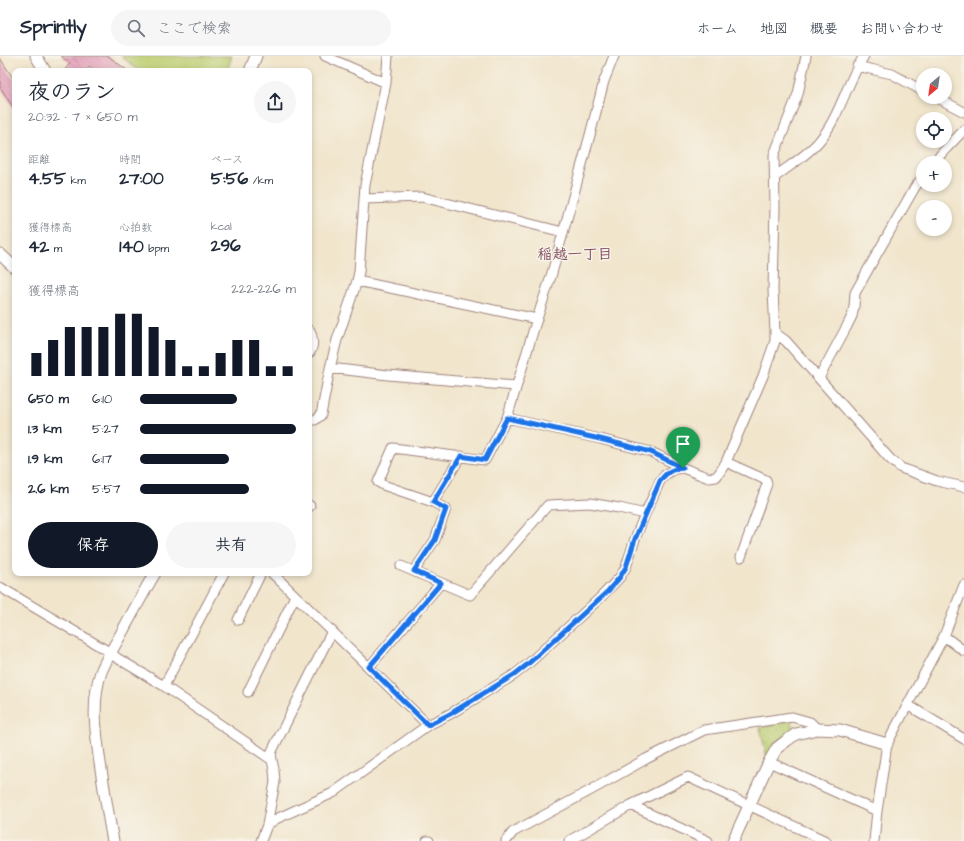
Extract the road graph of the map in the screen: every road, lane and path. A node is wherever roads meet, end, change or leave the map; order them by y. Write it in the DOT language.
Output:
graph roads {
  1 [pos="36,56"];
  2 [pos="256,56"];
  3 [pos="325,56"];
  4 [pos="388,56"];
  5 [pos="614,56"];
  6 [pos="806,56"];
  7 [pos="864,56"];
  8 [pos="857,66"];
  9 [pos="43,68"];
  10 [pos="251,68"];
  11 [pos="386,83"];
  12 [pos="916,87"];
  13 [pos="949,104"];
  14 [pos="964,112"];
  15 [pos="964,130"];
  16 [pos="940,156"];
  17 [pos="775,177"];
  18 [pos="916,186"];
  19 [pos="364,200"];
  20 [pos="563,232"];
  21 [pos="0,255"];
  22 [pos="12,265"];
  23 [pos="357,281"];
  24 [pos="536,319"];
  25 [pos="775,333"];
  26 [pos="330,368"];
  27 [pos="819,378"];
  28 [pos="516,386"];
  29 [pos="507,418"];
  30 [pos="312,420"];
  31 [pos="461,456"];
  32 [pos="726,462"];
  33 [pos="683,468"];
  34 [pos="964,487"];
  35 [pos="433,502"];
  36 [pos="645,514"];
  37 [pos="741,557"];
  38 [pos="401,566"];
  39 [pos="414,571"];
  40 [pos="152,576"];
  41 [pos="222,576"];
  42 [pos="260,576"];
  43 [pos="275,576"];
  44 [pos="441,583"];
  45 [pos="964,585"];
  46 [pos="0,587"];
  47 [pos="296,596"];
  48 [pos="238,620"];
  49 [pos="332,631"];
  50 [pos="944,636"];
  51 [pos="964,651"];
  52 [pos="111,652"];
  53 [pos="369,667"];
  54 [pos="164,686"];
  55 [pos="248,692"];
  56 [pos="908,705"];
  57 [pos="428,725"];
  58 [pos="817,729"];
  59 [pos="964,739"];
  60 [pos="887,744"];
  61 [pos="272,760"];
  62 [pos="769,762"];
  63 [pos="631,805"];
  64 [pos="749,805"];
  65 [pos="877,811"];
  66 [pos="267,825"];
  67 [pos="573,839"];
  68 [pos="113,841"];
  69 [pos="261,841"];
  70 [pos="506,841"];
  71 [pos="587,841"];
  72 [pos="708,841"];
  73 [pos="733,841"];
  74 [pos="826,841"];
  75 [pos="874,841"];
  1 -- 9 [label="street"];
  2 -- 10 [label="street"];
  3 -- 11 [label="street"];
  4 -- 11 [label="street"];
  5 -- 20 [label="street"];
  6 -- 17 [label="street"];
  7 -- 8 [label="street"];
  8 -- 12 [label="street"];
  8 -- 17 [label="street"];
  11 -- 19 [label="street"];
  13 -- 14 [label="street"];
  15 -- 16 [label="street"];
  17 -- 25 [label="street"];
  18 -- 27 [label="street"];
  19 -- 20 [label="street"];
  19 -- 23 [label="street"];
  20 -- 24 [label="street"];
  21 -- 22 [label="street"];
  23 -- 24 [label="street"];
  23 -- 26 [label="street"];
  24 -- 28 [label="street"];
  25 -- 27 [label="street"];
  25 -- 32 [label="street"];
  26 -- 28 [label="street"];
  26 -- 30 [label="street"];
  27 -- 34 [label="street"];
  28 -- 29 [label="street"];
  29 -- 31 [label="street"];
  29 -- 33 [label="street"];
  31 -- 35 [label="street"];
  31 -- 35 [label="street"];
  32 -- 33 [label="street"];
  32 -- 37 [label="street"];
  33 -- 36 [label="street"];
  35 -- 39 [label="street"];
  36 -- 44 [label="street"];
  36 -- 57 [label="street"];
  38 -- 39 [label="street"];
  39 -- 44 [label="street"];
  40 -- 52 [label="street"];
  41 -- 54 [label="street"];
  42 -- 48 [label="street"];
  43 -- 47 [label="street"];
  44 -- 53 [label="street"];
  45 -- 50 [label="street"];
  46 -- 52 [label="street"];
  47 -- 49 [label="street"];
  47 -- 55 [label="street"];
  49 -- 53 [label="street"];
  49 -- 61 [label="street"];
  50 -- 51 [label="street"];
  50 -- 56 [label="street"];
  52 -- 54 [label="street"];
  52 -- 68 [label="street"];
  53 -- 57 [label="street"];
  54 -- 61 [label="street"];
  56 -- 59 [label="street"];
  56 -- 60 [label="street"];
  57 -- 66 [label="street"];
  58 -- 60 [label="street"];
  58 -- 62 [label="street"];
  58 -- 70 [label="street"];
  60 -- 65 [label="street"];
  61 -- 66 [label="street"];
  62 -- 64 [label="street"];
  62 -- 65 [label="street"];
  63 -- 64 [label="street"];
  63 -- 67 [label="street"];
  63 -- 72 [label="street"];
  64 -- 73 [label="street"];
  64 -- 74 [label="street"];
  65 -- 75 [label="street"];
  66 -- 69 [label="street"];
  67 -- 71 [label="street"];
}
